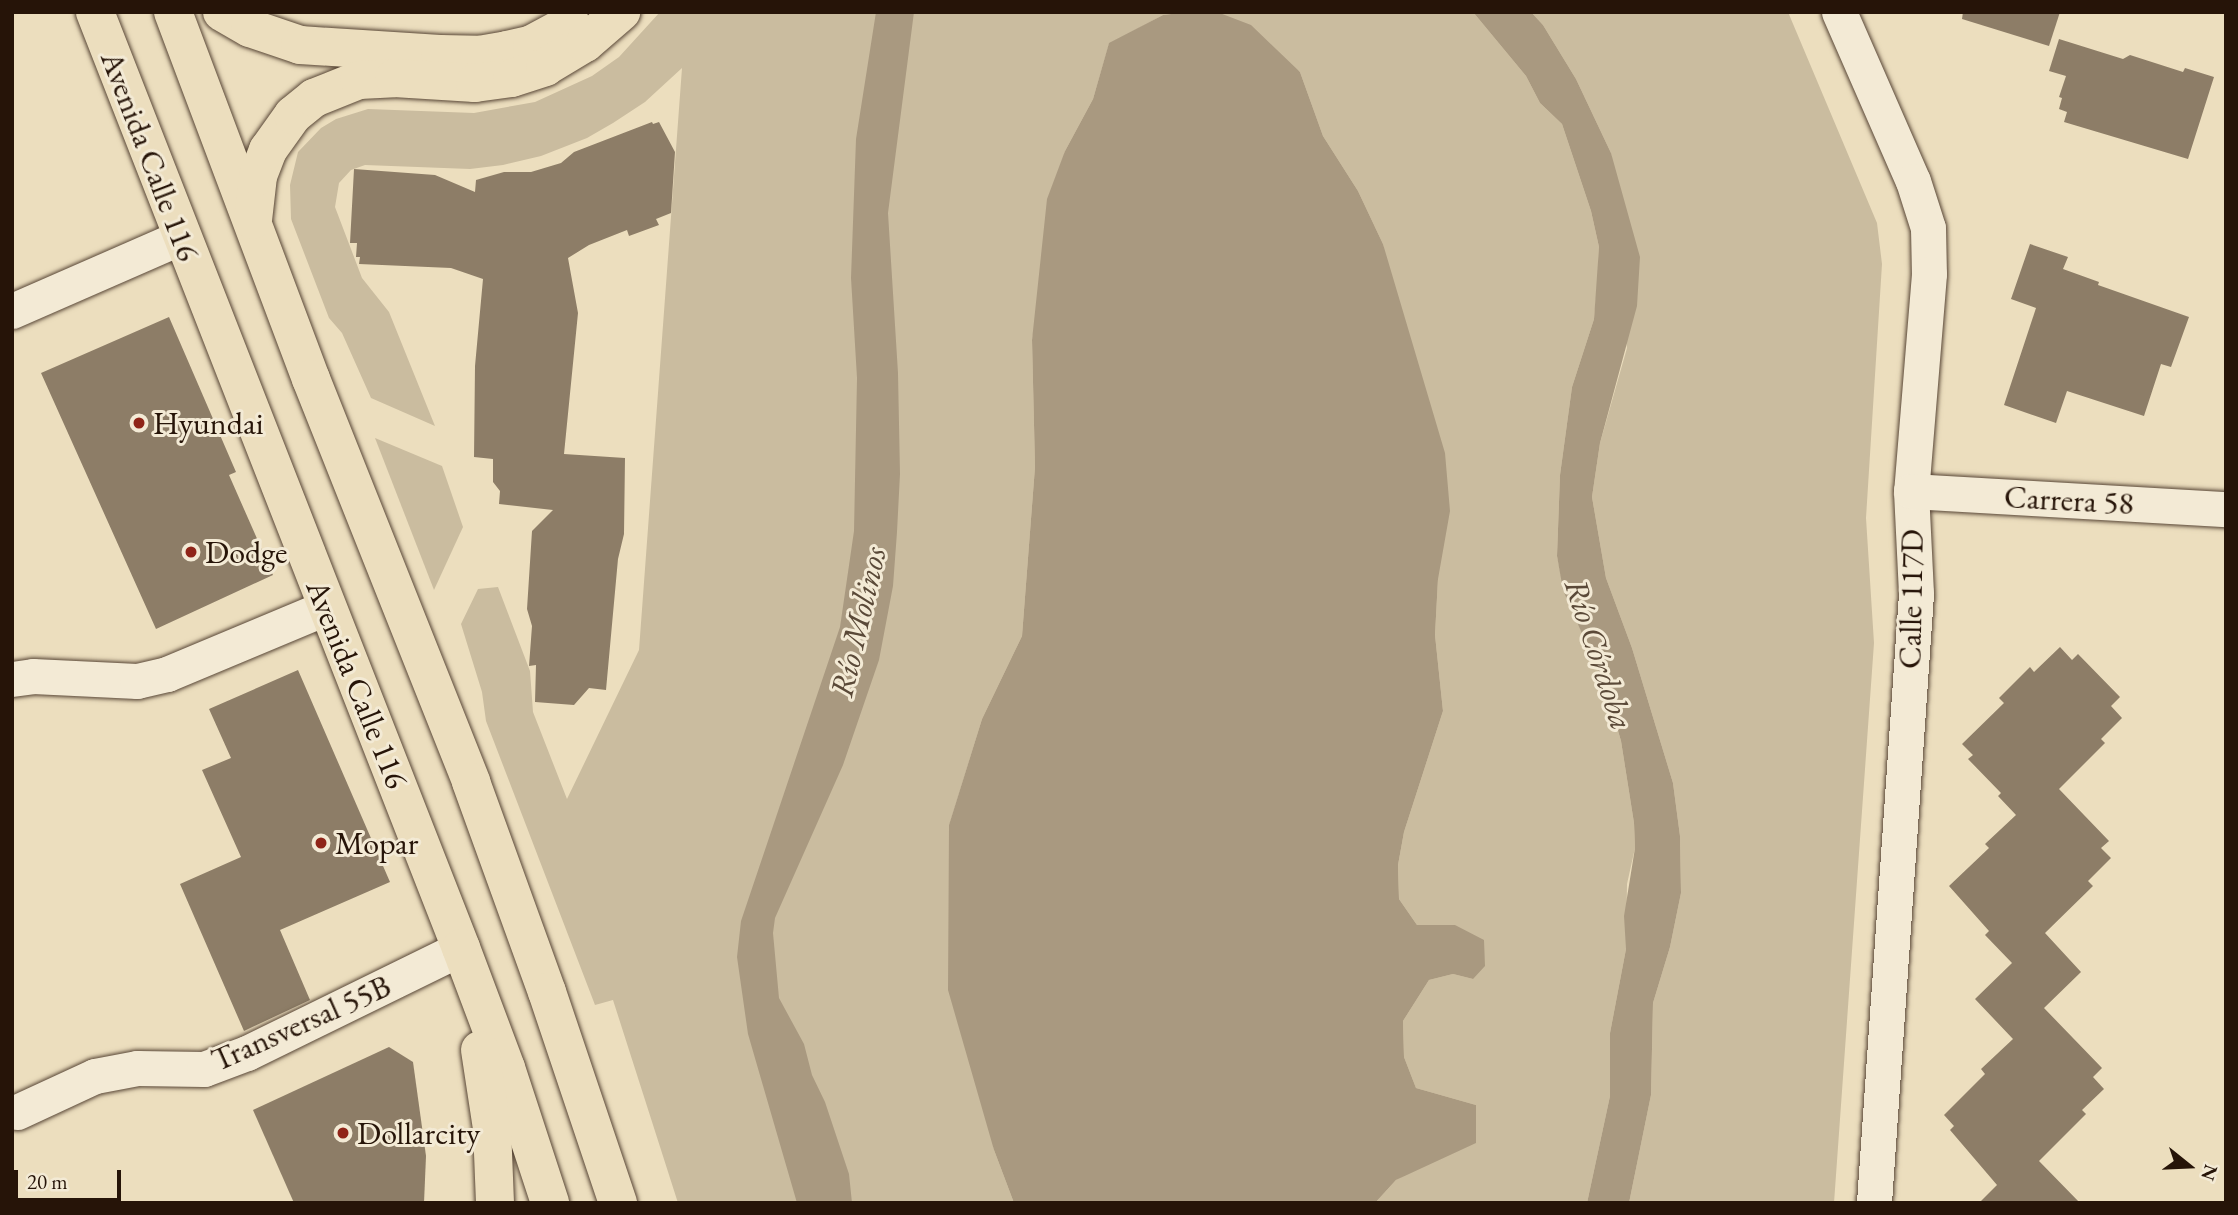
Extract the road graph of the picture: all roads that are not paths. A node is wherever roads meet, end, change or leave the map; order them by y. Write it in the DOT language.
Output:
graph roads {
  1 [pos="94,12"];
  2 [pos="173,12"];
  3 [pos="222,12"];
  4 [pos="587,12"];
  5 [pos="621,12"];
  6 [pos="1839,12"];
  7 [pos="252,224"];
  8 [pos="181,237"];
  9 [pos="12,311"];
  10 [pos="1912,491"];
  11 [pos="2226,509"];
  12 [pos="327,607"];
  13 [pos="12,679"];
  14 [pos="461,948"];
  15 [pos="17,1112"];
  16 [pos="495,1203"];
  17 [pos="550,1203"];
  18 [pos="618,1203"];
  19 [pos="1874,1203"];
  1 -- 8 [label="main road, Avenida Calle 116"];
  2 -- 7 [label="main road"];
  3 -- 4 [label="main road"];
  5 -- 7 [label="main road"];
  6 -- 10 [label="street, Calle 117D"];
  7 -- 18 [label="main road"];
  8 -- 9 [label="street"];
  8 -- 12 [label="main road, Avenida Calle 116"];
  10 -- 11 [label="street, Carrera 58"];
  10 -- 19 [label="street, Calle 117D"];
  12 -- 13 [label="street"];
  12 -- 14 [label="main road, Avenida Calle 116"];
  14 -- 15 [label="street, Transversal 55B"];
  14 -- 16 [label="main road"];
  14 -- 17 [label="main road, Avenida Calle 116"];
}
